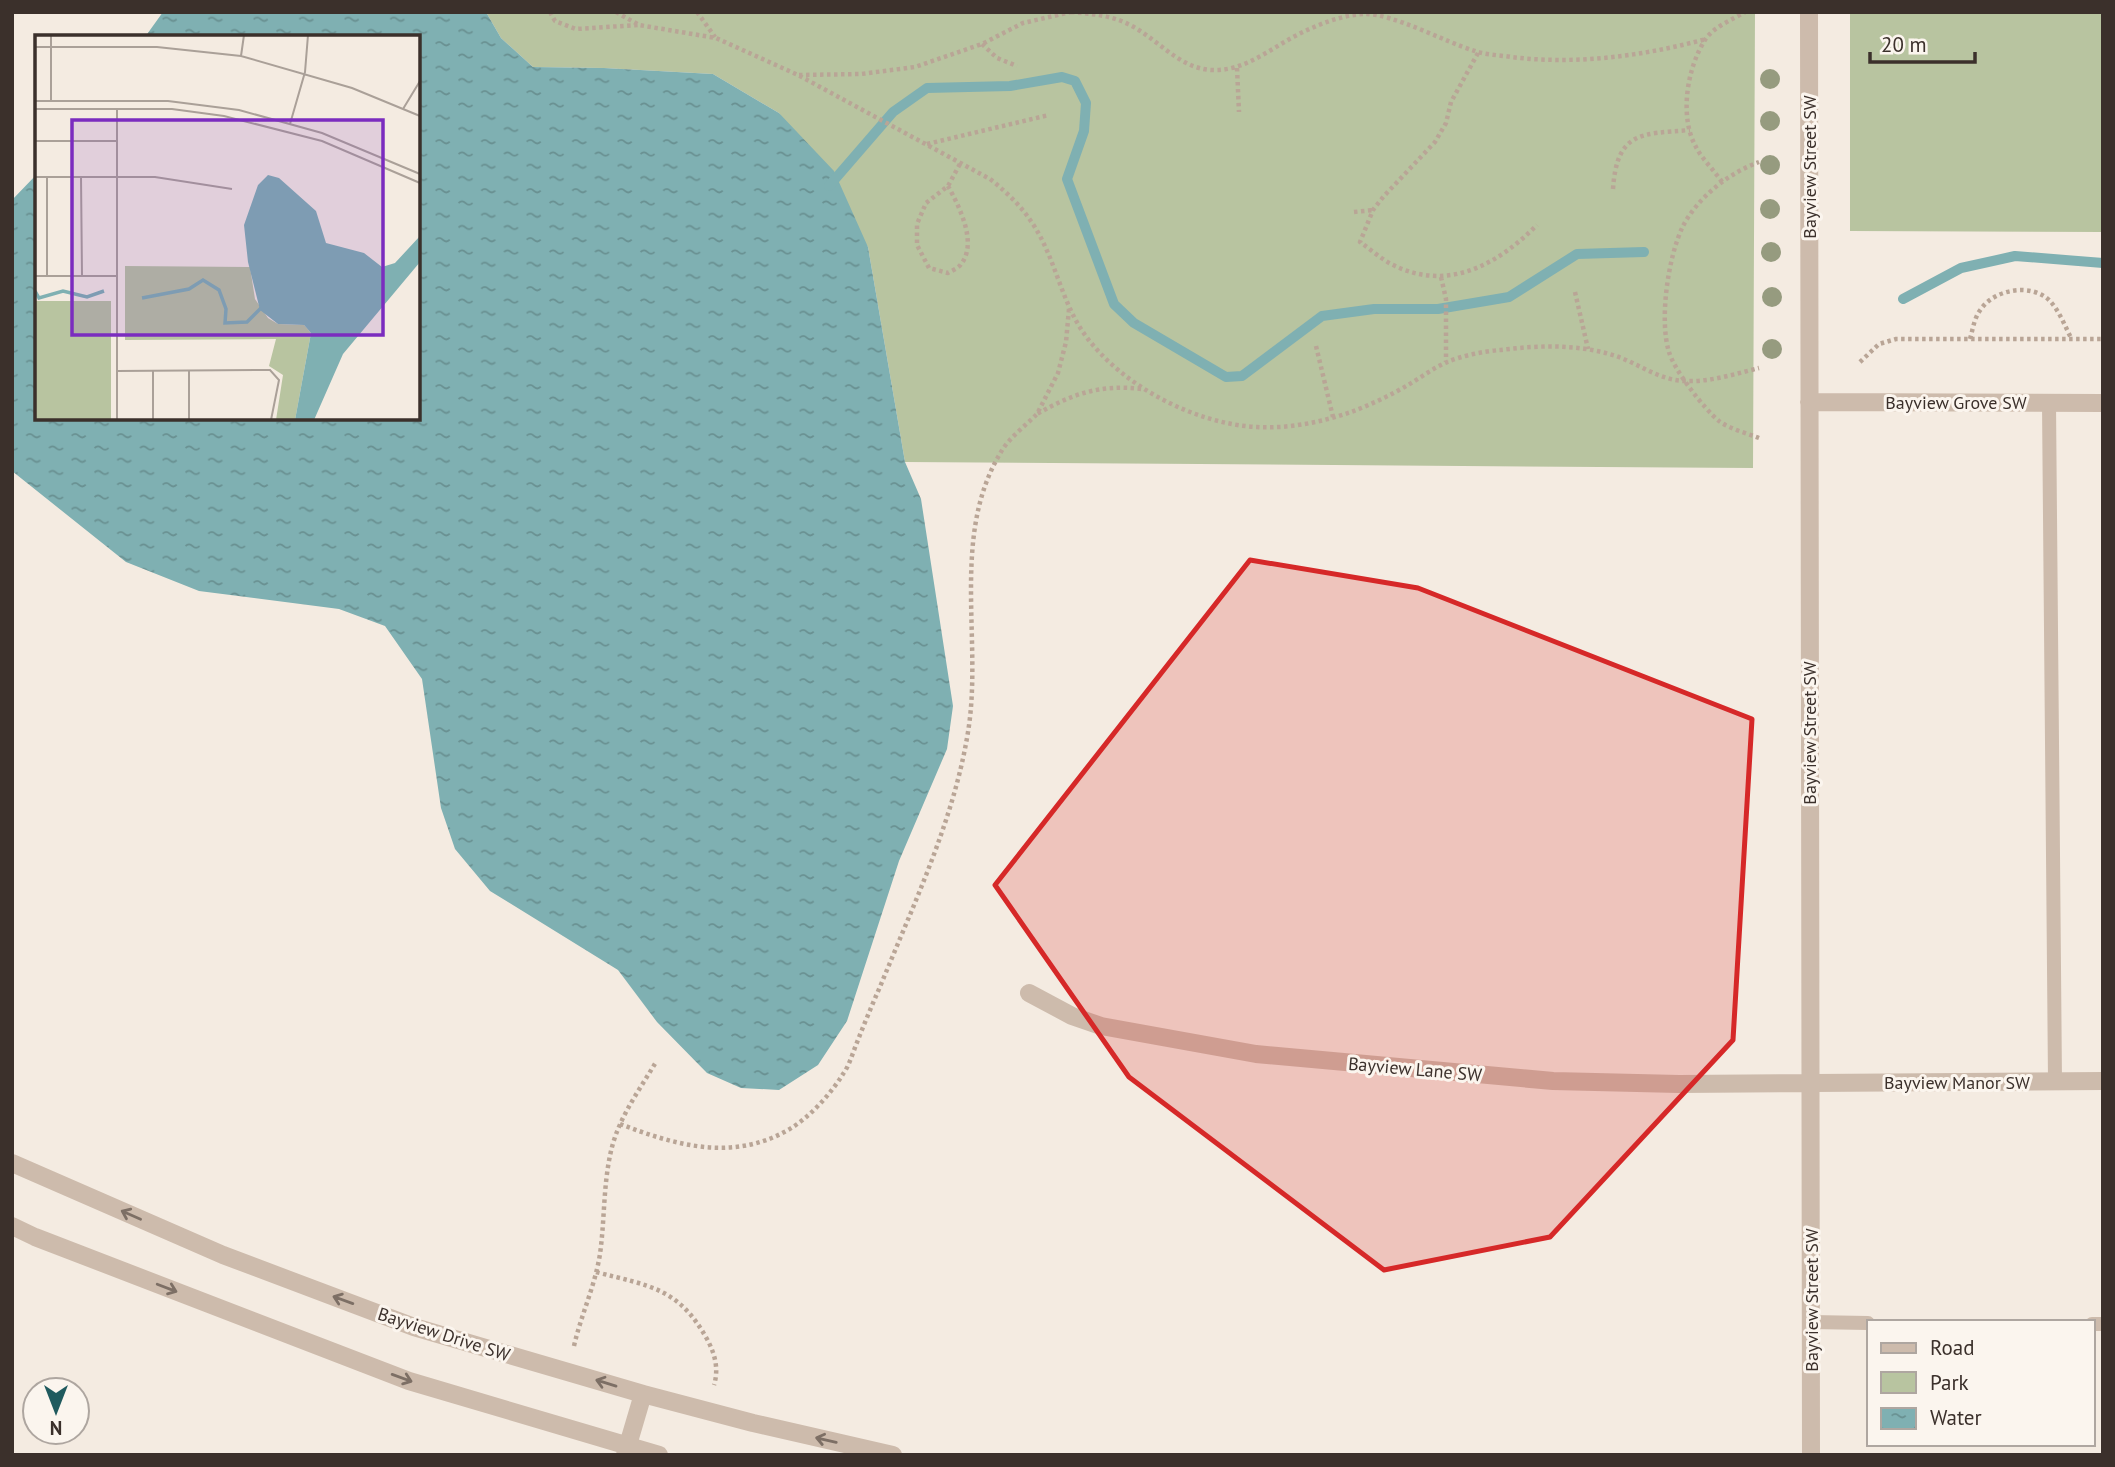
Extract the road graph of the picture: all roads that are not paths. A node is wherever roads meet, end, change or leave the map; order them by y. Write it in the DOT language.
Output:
graph roads {
  1 [pos="1809,12"];
  2 [pos="1809,402"];
  3 [pos="2049,403"];
  4 [pos="2103,403"];
  5 [pos="1029,993"];
  6 [pos="2055,1081"];
  7 [pos="2103,1081"];
  8 [pos="1810,1082"];
  9 [pos="12,1163"];
  10 [pos="12,1226"];
  11 [pos="1811,1322"];
  12 [pos="1867,1323"];
  13 [pos="643,1394"];
  14 [pos="626,1451"];
  15 [pos="659,1455"];
  16 [pos="893,1455"];
  17 [pos="1811,1455"];
  1 -- 2 [label="street, Bayview Street SW"];
  2 -- 3 [label="street, Bayview Grove SW"];
  2 -- 8 [label="street, Bayview Street SW"];
  3 -- 4 [label="street, Bayview Grove SW"];
  3 -- 6 [label="lane"];
  5 -- 8 [label="street, Bayview Lane SW"];
  6 -- 7 [label="street, Bayview Manor SW"];
  6 -- 8 [label="street, Bayview Manor SW"];
  8 -- 11 [label="street, Bayview Street SW"];
  13 -- 9 [label="street, Bayview Drive SW, one-way"];
  10 -- 14 [label="street, one-way"];
  11 -- 12 [label="lane"];
  11 -- 17 [label="street, Bayview Street SW"];
  13 -- 14 [label="street"];
  16 -- 13 [label="street, Bayview Drive SW, one-way"];
  14 -- 15 [label="street"];
}
